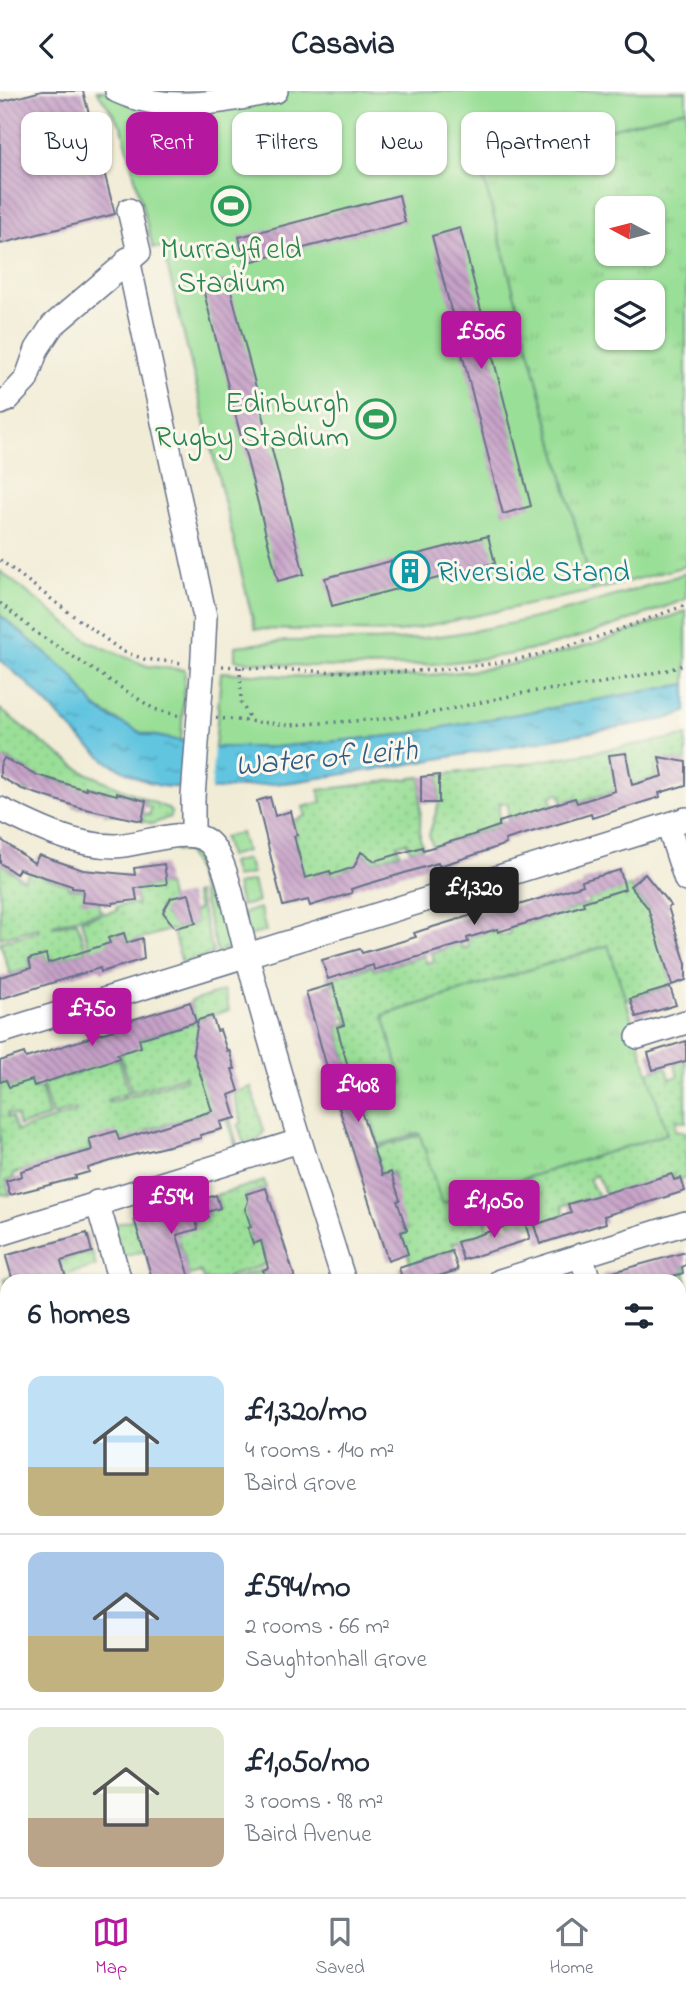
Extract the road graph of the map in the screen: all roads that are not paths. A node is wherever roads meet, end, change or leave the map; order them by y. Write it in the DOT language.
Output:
graph roads {
  1 [pos="117,91"];
  2 [pos="275,91"];
  3 [pos="129,210"];
  4 [pos="128,259"];
  5 [pos="0,403"];
  6 [pos="0,809"];
  7 [pos="677,822"];
  8 [pos="193,835"];
  9 [pos="686,880"];
  10 [pos="247,956"];
  11 [pos="686,1022"];
  12 [pos="0,1032"];
  13 [pos="638,1037"];
  14 [pos="299,1141"];
  15 [pos="97,1202"];
  16 [pos="686,1223"];
  17 [pos="0,1234"];
  18 [pos="581,1255"];
  19 [pos="118,1274"];
  20 [pos="342,1274"];
  21 [pos="522,1274"];
  22 [pos="587,1274"];
  1 -- 2 [label="street"];
  3 -- 4 [label="street"];
  4 -- 5 [label="street"];
  4 -- 8 [label="street, bridge"];
  6 -- 8 [label="street"];
  7 -- 9 [label="street"];
  7 -- 10 [label="street"];
  8 -- 10 [label="street"];
  10 -- 12 [label="street"];
  10 -- 14 [label="street"];
  11 -- 13 [label="street"];
  14 -- 15 [label="street"];
  14 -- 20 [label="street"];
  15 -- 17 [label="street"];
  15 -- 19 [label="street"];
  16 -- 18 [label="street"];
  18 -- 21 [label="street"];
  18 -- 22 [label="street"];
}
